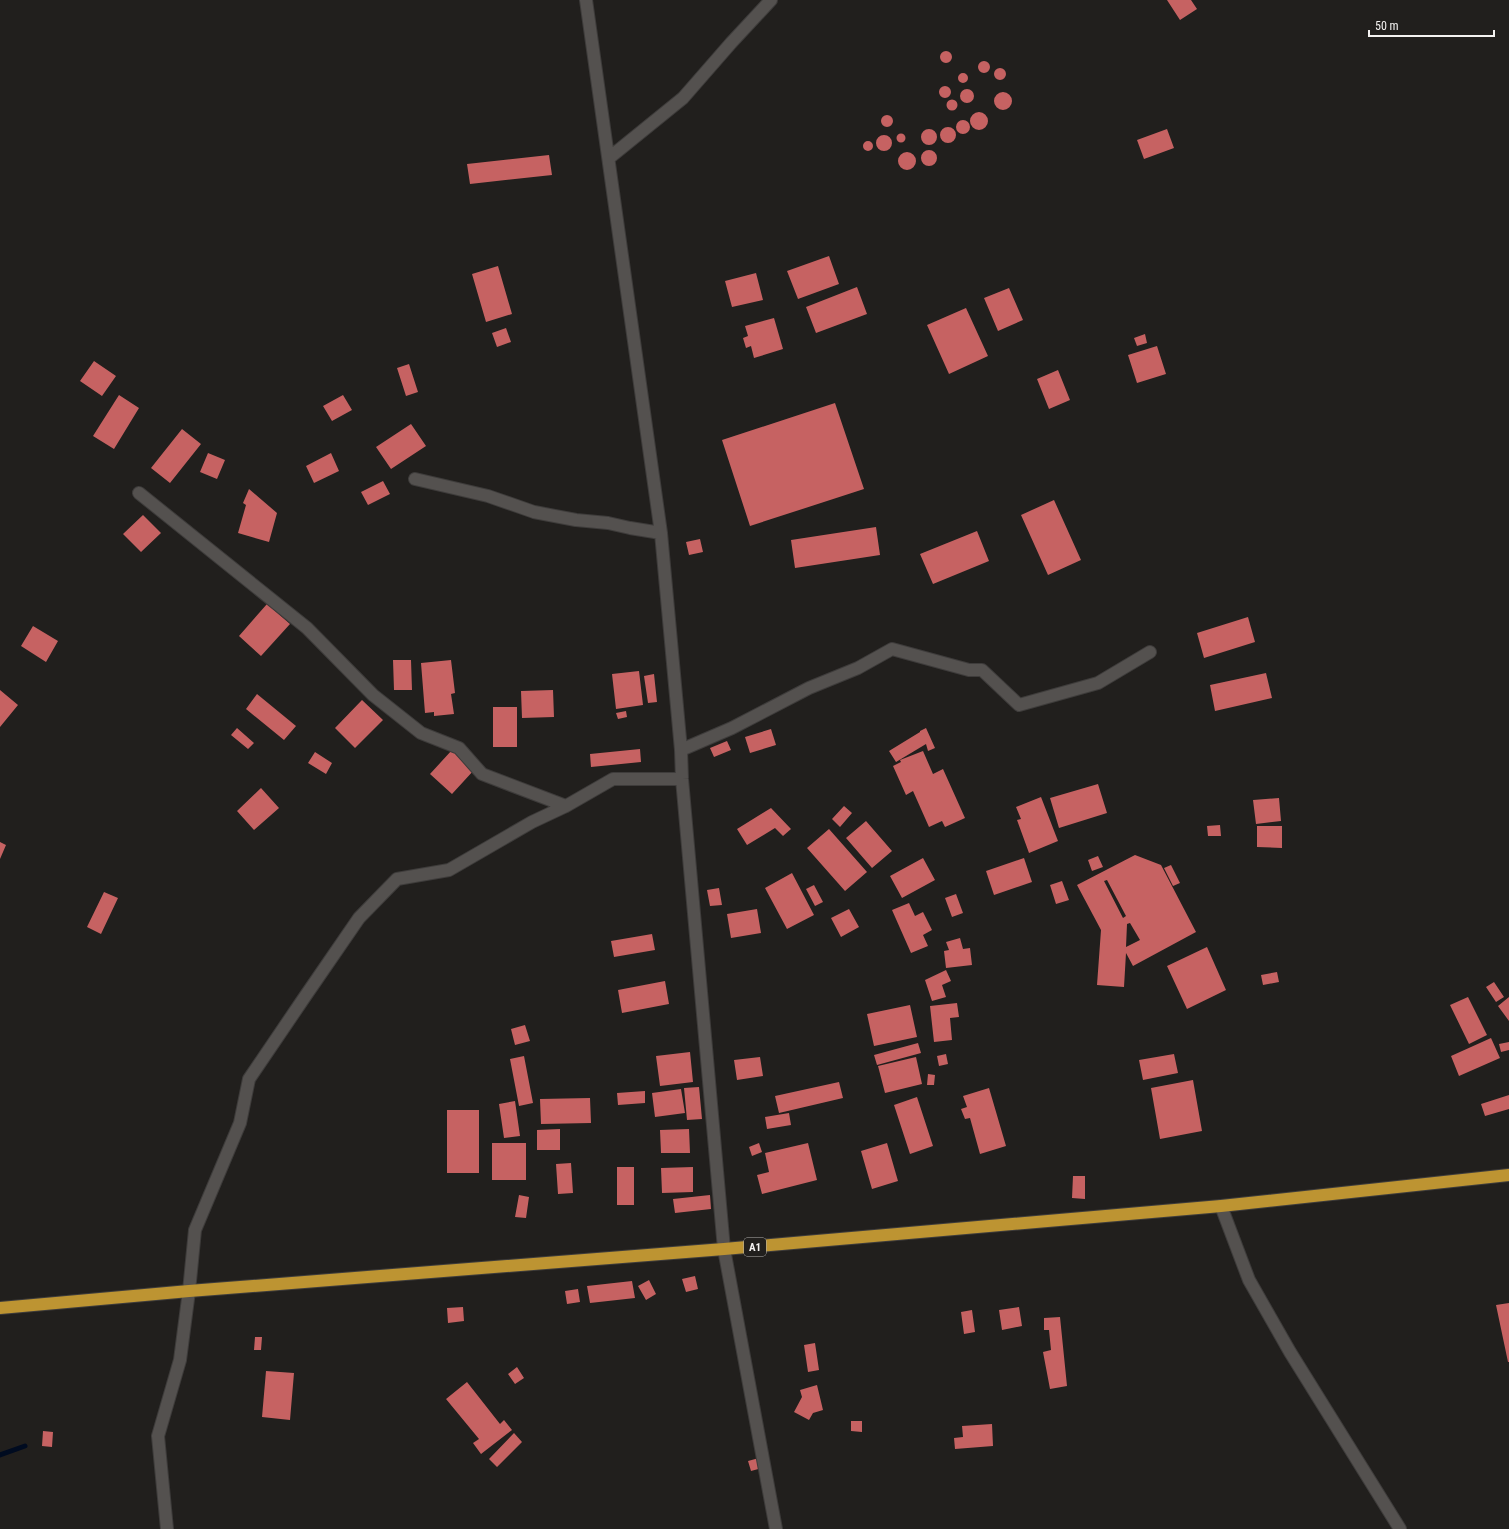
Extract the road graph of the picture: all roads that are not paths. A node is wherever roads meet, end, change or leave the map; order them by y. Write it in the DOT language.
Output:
graph roads {
  1 [pos="586,0"];
  2 [pos="771,0"];
  3 [pos="609,158"];
  4 [pos="415,479"];
  5 [pos="139,493"];
  6 [pos="661,533"];
  7 [pos="1150,652"];
  8 [pos="681,750"];
  9 [pos="682,779"];
  10 [pos="566,806"];
  11 [pos="1509,1175"];
  12 [pos="1221,1206"];
  13 [pos="724,1249"];
  14 [pos="189,1291"];
  15 [pos="0,1308"];
  16 [pos="167,1529"];
  17 [pos="776,1529"];
  18 [pos="1400,1529"];
  1 -- 3 [label="street"];
  2 -- 3 [label="street"];
  3 -- 6 [label="street"];
  4 -- 6 [label="street"];
  5 -- 10 [label="street"];
  6 -- 8 [label="street"];
  7 -- 8 [label="street"];
  8 -- 9 [label="street"];
  9 -- 10 [label="street"];
  9 -- 13 [label="street"];
  10 -- 14 [label="street"];
  11 -- 12 [label="highway, A1"];
  12 -- 13 [label="highway, A1"];
  12 -- 18 [label="street"];
  13 -- 14 [label="highway, A1"];
  13 -- 17 [label="street"];
  14 -- 15 [label="highway, A1"];
  14 -- 16 [label="street"];
}
